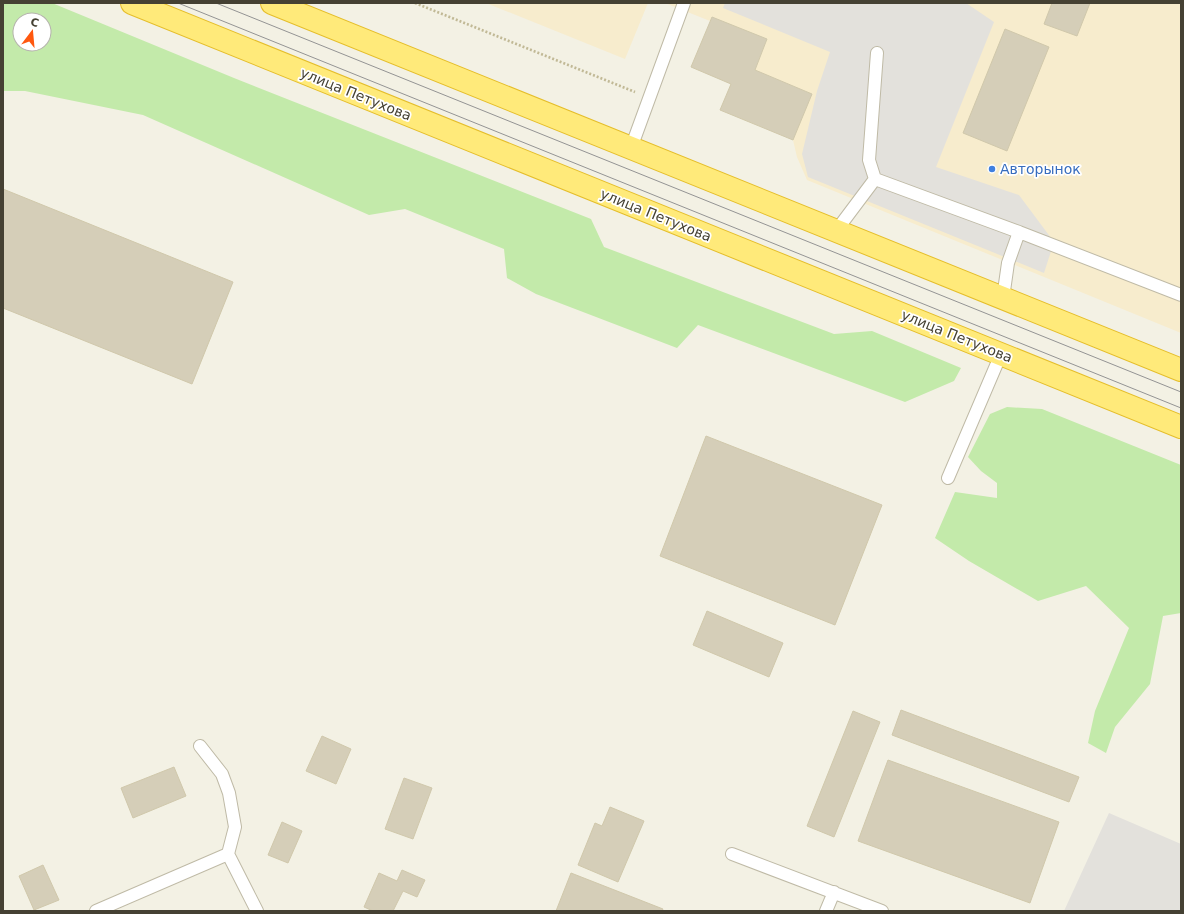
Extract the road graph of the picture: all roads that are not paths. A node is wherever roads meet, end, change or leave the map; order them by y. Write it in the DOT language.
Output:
graph roads {
  1 [pos="132,3"];
  2 [pos="272,3"];
  3 [pos="684,3"];
  4 [pos="877,53"];
  5 [pos="631,148"];
  6 [pos="875,179"];
  7 [pos="836,231"];
  8 [pos="1019,232"];
  9 [pos="1181,295"];
  10 [pos="1003,298"];
  11 [pos="1001,354"];
  12 [pos="1181,370"];
  13 [pos="1181,427"];
  14 [pos="948,478"];
  15 [pos="200,746"];
  16 [pos="228,854"];
  17 [pos="732,854"];
  18 [pos="834,892"];
  19 [pos="96,911"];
  20 [pos="257,911"];
  21 [pos="826,911"];
  22 [pos="882,911"];
  1 -- 11 [label="highway, улица Петухова"];
  2 -- 5 [label="highway"];
  3 -- 5 [label="lane"];
  4 -- 6 [label="lane"];
  5 -- 7 [label="highway"];
  6 -- 7 [label="lane"];
  6 -- 8 [label="lane"];
  7 -- 10 [label="highway"];
  8 -- 9 [label="lane"];
  8 -- 10 [label="lane"];
  10 -- 12 [label="highway"];
  11 -- 13 [label="highway, улица Петухова"];
  11 -- 14 [label="lane"];
  15 -- 16 [label="lane"];
  16 -- 19 [label="lane"];
  16 -- 20 [label="lane"];
  17 -- 18 [label="lane"];
  18 -- 21 [label="lane"];
  18 -- 22 [label="lane"];
}
